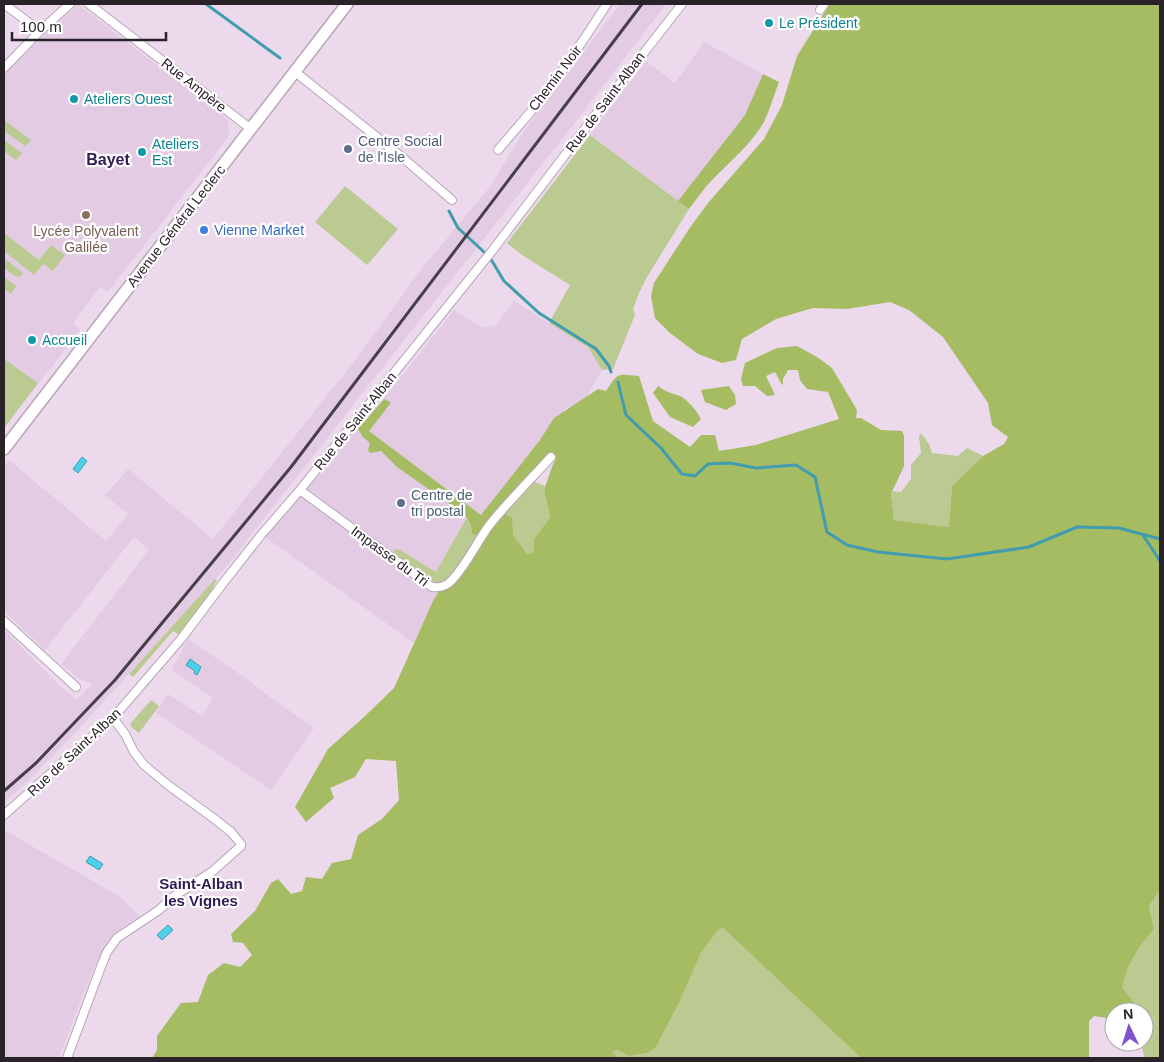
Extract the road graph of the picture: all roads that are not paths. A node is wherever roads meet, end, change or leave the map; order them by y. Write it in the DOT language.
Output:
graph roads {
  1 [pos="4,4"];
  2 [pos="70,4"];
  3 [pos="89,4"];
  4 [pos="347,4"];
  5 [pos="607,4"];
  6 [pos="682,4"];
  7 [pos="40,32"];
  8 [pos="4,68"];
  9 [pos="294,71"];
  10 [pos="252,129"];
  11 [pos="498,150"];
  12 [pos="452,200"];
  13 [pos="4,449"];
  14 [pos="551,457"];
  15 [pos="300,490"];
  16 [pos="4,621"];
  17 [pos="76,687"];
  18 [pos="113,718"];
  19 [pos="4,815"];
  20 [pos="67,1058"];
  1 -- 7 [label="street"];
  2 -- 7 [label="street"];
  3 -- 10 [label="street, Rue Ampère"];
  4 -- 9 [label="main road, Avenue Général Leclerc"];
  5 -- 11 [label="street, Chemin Noir"];
  6 -- 15 [label="street, Rue de Saint-Alban"];
  7 -- 8 [label="street"];
  9 -- 10 [label="main road, Avenue Général Leclerc"];
  9 -- 12 [label="street"];
  10 -- 13 [label="main road, Avenue Général Leclerc"];
  14 -- 15 [label="street, Impasse du Tri"];
  15 -- 18 [label="street, Rue de Saint-Alban"];
  16 -- 17 [label="street"];
  18 -- 19 [label="street, Rue de Saint-Alban"];
  18 -- 20 [label="street"];
}
